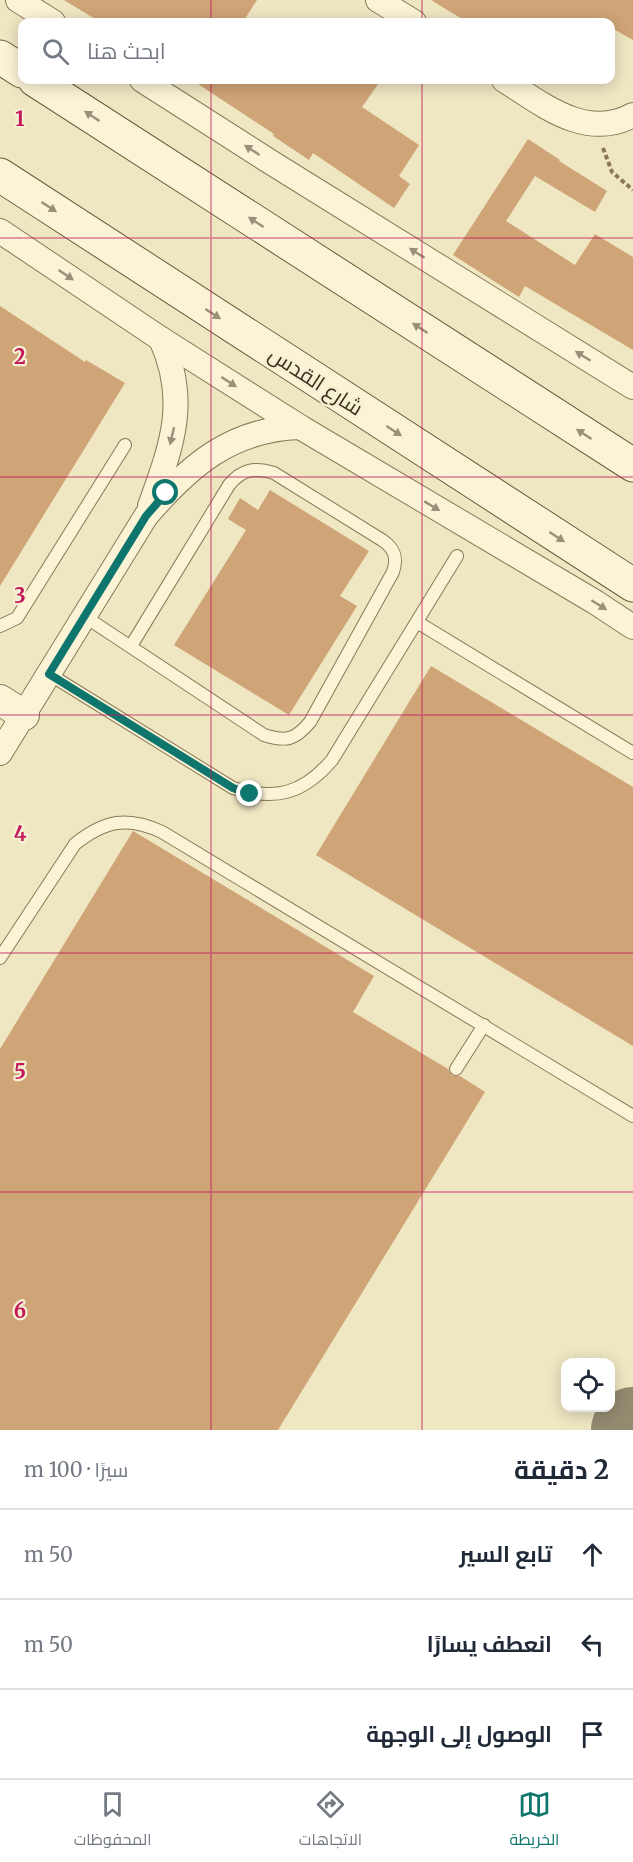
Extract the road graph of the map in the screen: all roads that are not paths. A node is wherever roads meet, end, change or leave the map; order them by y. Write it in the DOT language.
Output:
graph roads {
  1 [pos="18,0"];
  2 [pos="378,0"];
  3 [pos="47,18"];
  4 [pos="407,18"];
  5 [pos="0,57"];
  6 [pos="18,68"];
  7 [pos="41,84"];
  8 [pos="148,84"];
  9 [pos="511,84"];
  10 [pos="633,115"];
  11 [pos="0,176"];
  12 [pos="0,231"];
  13 [pos="161,339"];
  14 [pos="633,387"];
  15 [pos="300,428"];
  16 [pos="125,445"];
  17 [pos="633,465"];
  18 [pos="146,516"];
  19 [pos="457,556"];
  20 [pos="633,585"];
  21 [pos="84,616"];
  22 [pos="417,622"];
  23 [pos="0,627"];
  24 [pos="633,627"];
  25 [pos="131,646"];
  26 [pos="49,674"];
  27 [pos="12,707"];
  28 [pos="0,753"];
  29 [pos="633,753"];
  30 [pos="0,958"];
  31 [pos="484,1025"];
  32 [pos="456,1069"];
  33 [pos="633,1116"];
  1 -- 3 [label="street"];
  2 -- 4 [label="street"];
  5 -- 6 [label="main road"];
  17 -- 7 [label="main road, one-way"];
  14 -- 8 [label="street, one-way"];
  9 -- 10 [label="street"];
  11 -- 20 [label="main road, شارع القدس, one-way"];
  12 -- 13 [label="street, one-way"];
  13 -- 15 [label="street, one-way"];
  13 -- 18 [label="street, one-way"];
  15 -- 18 [label="street"];
  15 -- 24 [label="street, one-way"];
  16 -- 23 [label="lane"];
  18 -- 21 [label="street"];
  19 -- 22 [label="lane"];
  21 -- 25 [label="lane"];
  21 -- 26 [label="street"];
  22 -- 26 [label="lane"];
  22 -- 29 [label="lane"];
  25 -- 25 [label="lane"];
  26 -- 27 [label="street"];
  27 -- 28 [label="street"];
  30 -- 31 [label="lane"];
  31 -- 32 [label="lane"];
  31 -- 33 [label="lane"];
}
